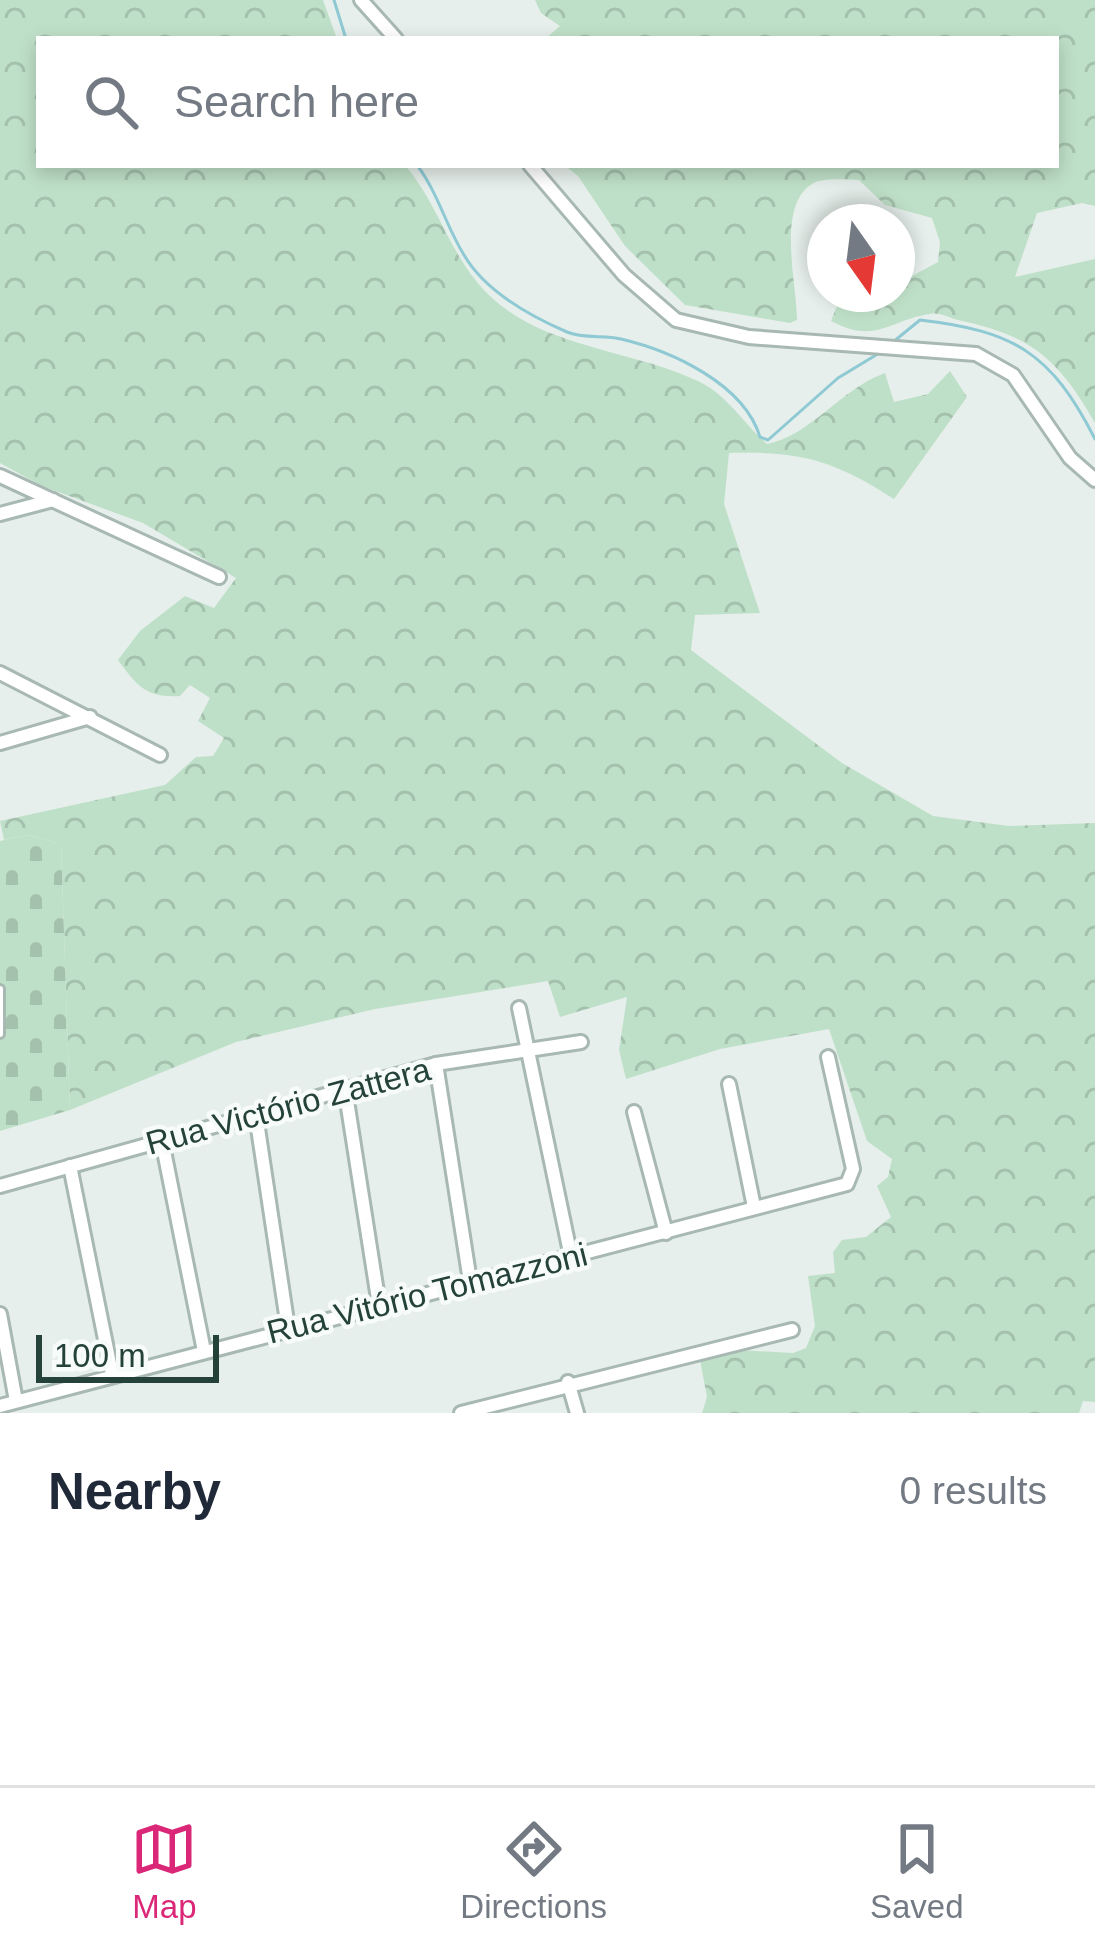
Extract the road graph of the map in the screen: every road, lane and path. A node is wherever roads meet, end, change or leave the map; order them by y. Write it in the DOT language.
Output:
graph roads {
  1 [pos="361,0"];
  2 [pos="393,36"];
  3 [pos="533,168"];
  4 [pos="0,476"];
  5 [pos="1095,480"];
  6 [pos="54,499"];
  7 [pos="0,514"];
  8 [pos="219,577"];
  9 [pos="0,673"];
  10 [pos="91,717"];
  11 [pos="0,743"];
  12 [pos="160,755"];
  13 [pos="0,989"];
  14 [pos="519,1007"];
  15 [pos="0,1034"];
  16 [pos="580,1042"];
  17 [pos="531,1049"];
  18 [pos="828,1058"];
  19 [pos="436,1064"];
  20 [pos="729,1084"];
  21 [pos="345,1088"];
  22 [pos="634,1112"];
  23 [pos="256,1115"];
  24 [pos="162,1141"];
  25 [pos="70,1166"];
  26 [pos="0,1186"];
  27 [pos="754,1207"];
  28 [pos="666,1233"];
  29 [pos="571,1257"];
  30 [pos="470,1281"];
  31 [pos="379,1305"];
  32 [pos="0,1314"];
  33 [pos="288,1328"];
  34 [pos="792,1330"];
  35 [pos="204,1351"];
  36 [pos="112,1374"];
  37 [pos="568,1382"];
  38 [pos="16,1401"];
  39 [pos="0,1406"];
  40 [pos="461,1413"];
  41 [pos="577,1413"];
  1 -- 2 [label="street"];
  3 -- 5 [label="street"];
  4 -- 6 [label="street"];
  6 -- 7 [label="street"];
  6 -- 8 [label="street"];
  9 -- 10 [label="street"];
  10 -- 11 [label="street"];
  10 -- 12 [label="street"];
  13 -- 15 [label="lane"];
  14 -- 17 [label="street"];
  16 -- 17 [label="street, Rua Victório Zattera"];
  17 -- 19 [label="street, Rua Victório Zattera"];
  17 -- 29 [label="street"];
  18 -- 27 [label="street, Rua Vitório Tomazzoni"];
  19 -- 21 [label="street, Rua Victório Zattera"];
  19 -- 30 [label="street"];
  20 -- 27 [label="street"];
  21 -- 23 [label="street, Rua Victório Zattera"];
  21 -- 31 [label="street"];
  22 -- 28 [label="street"];
  23 -- 24 [label="street, Rua Victório Zattera"];
  23 -- 33 [label="street"];
  24 -- 25 [label="street, Rua Victório Zattera"];
  24 -- 35 [label="street"];
  25 -- 26 [label="street, Rua Victório Zattera"];
  25 -- 36 [label="street"];
  27 -- 28 [label="street, Rua Vitório Tomazzoni"];
  28 -- 29 [label="street, Rua Vitório Tomazzoni"];
  29 -- 30 [label="street, Rua Vitório Tomazzoni"];
  30 -- 31 [label="street, Rua Vitório Tomazzoni"];
  31 -- 33 [label="street, Rua Vitório Tomazzoni"];
  32 -- 38 [label="street"];
  33 -- 35 [label="street, Rua Vitório Tomazzoni"];
  34 -- 37 [label="street"];
  35 -- 36 [label="street, Rua Vitório Tomazzoni"];
  36 -- 38 [label="street, Rua Vitório Tomazzoni"];
  37 -- 40 [label="street"];
  37 -- 41 [label="street"];
  38 -- 39 [label="street, Rua Vitório Tomazzoni"];
}
